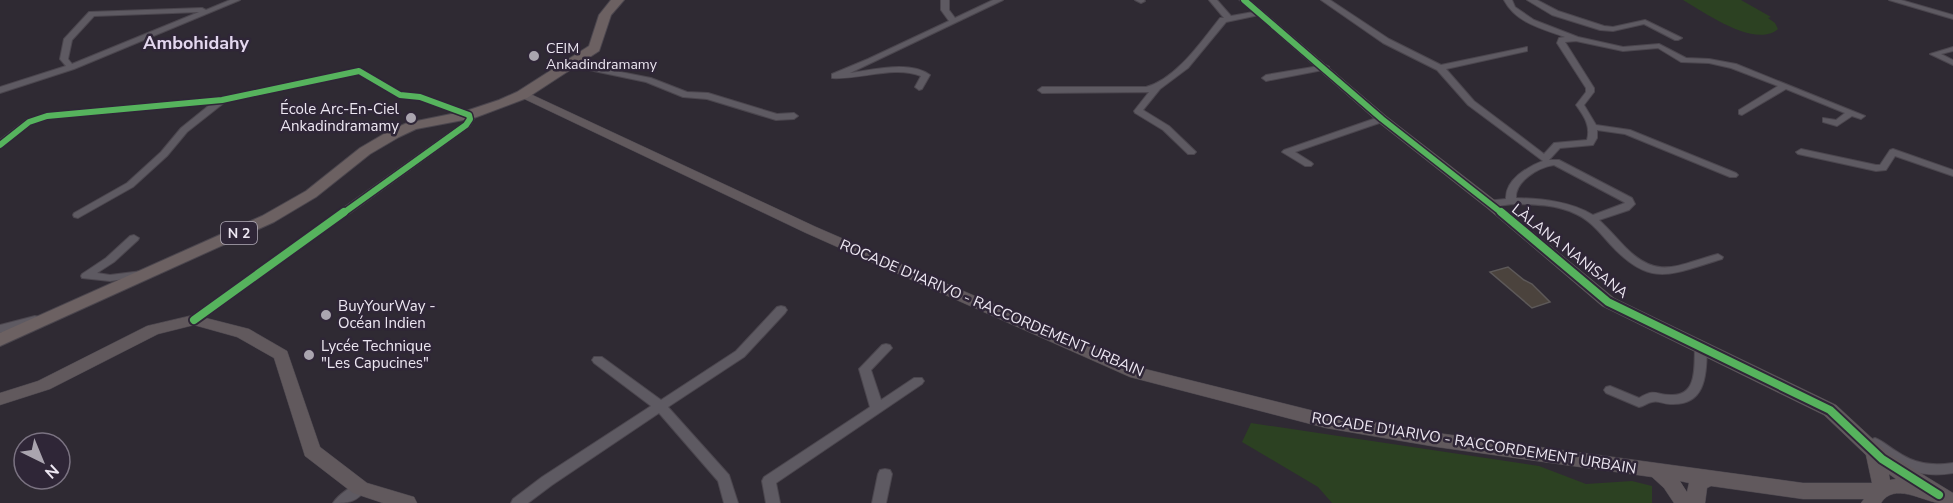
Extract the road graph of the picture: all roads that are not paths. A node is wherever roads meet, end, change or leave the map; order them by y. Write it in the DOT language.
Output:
graph roads {
  1 [pos="236,0"];
  2 [pos="618,0"];
  3 [pos="945,0"];
  4 [pos="999,0"];
  5 [pos="1213,0"];
  6 [pos="1244,0"];
  7 [pos="1325,0"];
  8 [pos="1508,0"];
  9 [pos="1531,0"];
  10 [pos="1893,0"];
  11 [pos="212,9"];
  12 [pos="1259,13"];
  13 [pos="1953,17"];
  14 [pos="1228,18"];
  15 [pos="953,21"];
  16 [pos="1678,38"];
  17 [pos="1576,39"];
  18 [pos="1524,49"];
  19 [pos="1953,49"];
  20 [pos="1953,63"];
  21 [pos="573,64"];
  22 [pos="71,68"];
  23 [pos="1325,68"];
  24 [pos="1440,68"];
  25 [pos="1266,78"];
  26 [pos="1785,86"];
  27 [pos="919,87"];
  28 [pos="1157,87"];
  29 [pos="0,90"];
  30 [pos="1042,90"];
  31 [pos="522,95"];
  32 [pos="222,100"];
  33 [pos="1742,112"];
  34 [pos="1850,112"];
  35 [pos="469,115"];
  36 [pos="794,116"];
  37 [pos="1862,116"];
  38 [pos="1382,118"];
  39 [pos="1826,120"];
  40 [pos="1593,127"];
  41 [pos="0,145"];
  42 [pos="1191,152"];
  43 [pos="1801,152"];
  44 [pos="1308,164"];
  45 [pos="1953,173"];
  46 [pos="1733,175"];
  47 [pos="1511,201"];
  48 [pos="1489,203"];
  49 [pos="78,215"];
  50 [pos="1592,219"];
  51 [pos="134,238"];
  52 [pos="1718,257"];
  53 [pos="145,273"];
  54 [pos="781,310"];
  55 [pos="194,320"];
  56 [pos="0,337"];
  57 [pos="1701,347"];
  58 [pos="886,348"];
  59 [pos="597,360"];
  60 [pos="918,381"];
  61 [pos="1610,390"];
  62 [pos="0,399"];
  63 [pos="661,407"];
  64 [pos="877,408"];
  65 [pos="1852,427"];
  66 [pos="1874,452"];
  67 [pos="1953,468"];
  68 [pos="1659,472"];
  69 [pos="885,474"];
  70 [pos="1708,478"];
  71 [pos="360,488"];
  72 [pos="1814,492"];
  73 [pos="1878,494"];
  74 [pos="1949,499"];
  75 [pos="340,503"];
  76 [pos="407,503"];
  77 [pos="518,503"];
  78 [pos="731,503"];
  79 [pos="772,503"];
  80 [pos="879,503"];
  81 [pos="1684,503"];
  82 [pos="1695,503"];
  83 [pos="1843,503"];
  1 -- 11 [label="street"];
  2 -- 21 [label="main road, N 2"];
  3 -- 15 [label="street"];
  4 -- 15 [label="street"];
  5 -- 14 [label="street"];
  6 -- 12 [label="street, LÀLANA NANISANA"];
  7 -- 24 [label="street"];
  8 -- 17 [label="street"];
  9 -- 16 [label="street"];
  10 -- 13 [label="street"];
  11 -- 22 [label="street"];
  11 -- 22 [label="street"];
  12 -- 14 [label="street"];
  12 -- 23 [label="street, LÀLANA NANISANA"];
  14 -- 28 [label="street"];
  15 -- 27 [label="street"];
  17 -- 26 [label="street"];
  17 -- 40 [label="street"];
  18 -- 24 [label="street"];
  19 -- 20 [label="street"];
  21 -- 31 [label="main road, N 2"];
  21 -- 36 [label="street"];
  22 -- 29 [label="street"];
  23 -- 25 [label="street"];
  23 -- 38 [label="street, LÀLANA NANISANA"];
  24 -- 40 [label="street"];
  26 -- 33 [label="street"];
  26 -- 34 [label="street"];
  28 -- 30 [label="street"];
  28 -- 42 [label="street"];
  31 -- 35 [label="main road, N 2"];
  31 -- 68 [label="street, ROCADE D'IARIVO - RACCORDEMENT URBAIN"];
  32 -- 35 [label="street"];
  32 -- 41 [label="street"];
  32 -- 49 [label="street"];
  34 -- 37 [label="street"];
  34 -- 39 [label="street"];
  35 -- 53 [label="main road, N 2"];
  35 -- 55 [label="street"];
  38 -- 44 [label="street"];
  38 -- 48 [label="street, LÀLANA NANISANA"];
  40 -- 46 [label="street"];
  43 -- 45 [label="street"];
  47 -- 48 [label="street"];
  47 -- 50 [label="street"];
  47 -- 50 [label="street"];
  48 -- 57 [label="street, LÀLANA NANISANA"];
  50 -- 52 [label="street"];
  51 -- 53 [label="street"];
  53 -- 56 [label="main road, N 2"];
  54 -- 63 [label="street"];
  55 -- 62 [label="street"];
  55 -- 71 [label="street"];
  57 -- 61 [label="street"];
  57 -- 65 [label="street, LÀLANA NANISANA"];
  58 -- 64 [label="street"];
  59 -- 63 [label="street"];
  60 -- 64 [label="street"];
  63 -- 77 [label="street"];
  63 -- 78 [label="street"];
  64 -- 79 [label="street"];
  65 -- 66 [label="street, LÀLANA NANISANA"];
  65 -- 67 [label="street"];
  66 -- 73 [label="street, LÀLANA NANISANA"];
  66 -- 74 [label="street, LÀLANA NANISANA"];
  68 -- 70 [label="street, ROCADE D'IARIVO - RACCORDEMENT URBAIN"];
  68 -- 81 [label="street"];
  69 -- 80 [label="street"];
  70 -- 72 [label="street, ROCADE D'IARIVO - RACCORDEMENT URBAIN"];
  70 -- 82 [label="street"];
  71 -- 75 [label="street"];
  71 -- 76 [label="street"];
  72 -- 73 [label="street, ROCADE D'IARIVO - RACCORDEMENT URBAIN"];
  72 -- 83 [label="street"];
  73 -- 74 [label="street, ROCADE D'IARIVO - RACCORDEMENT URBAIN"];
}
